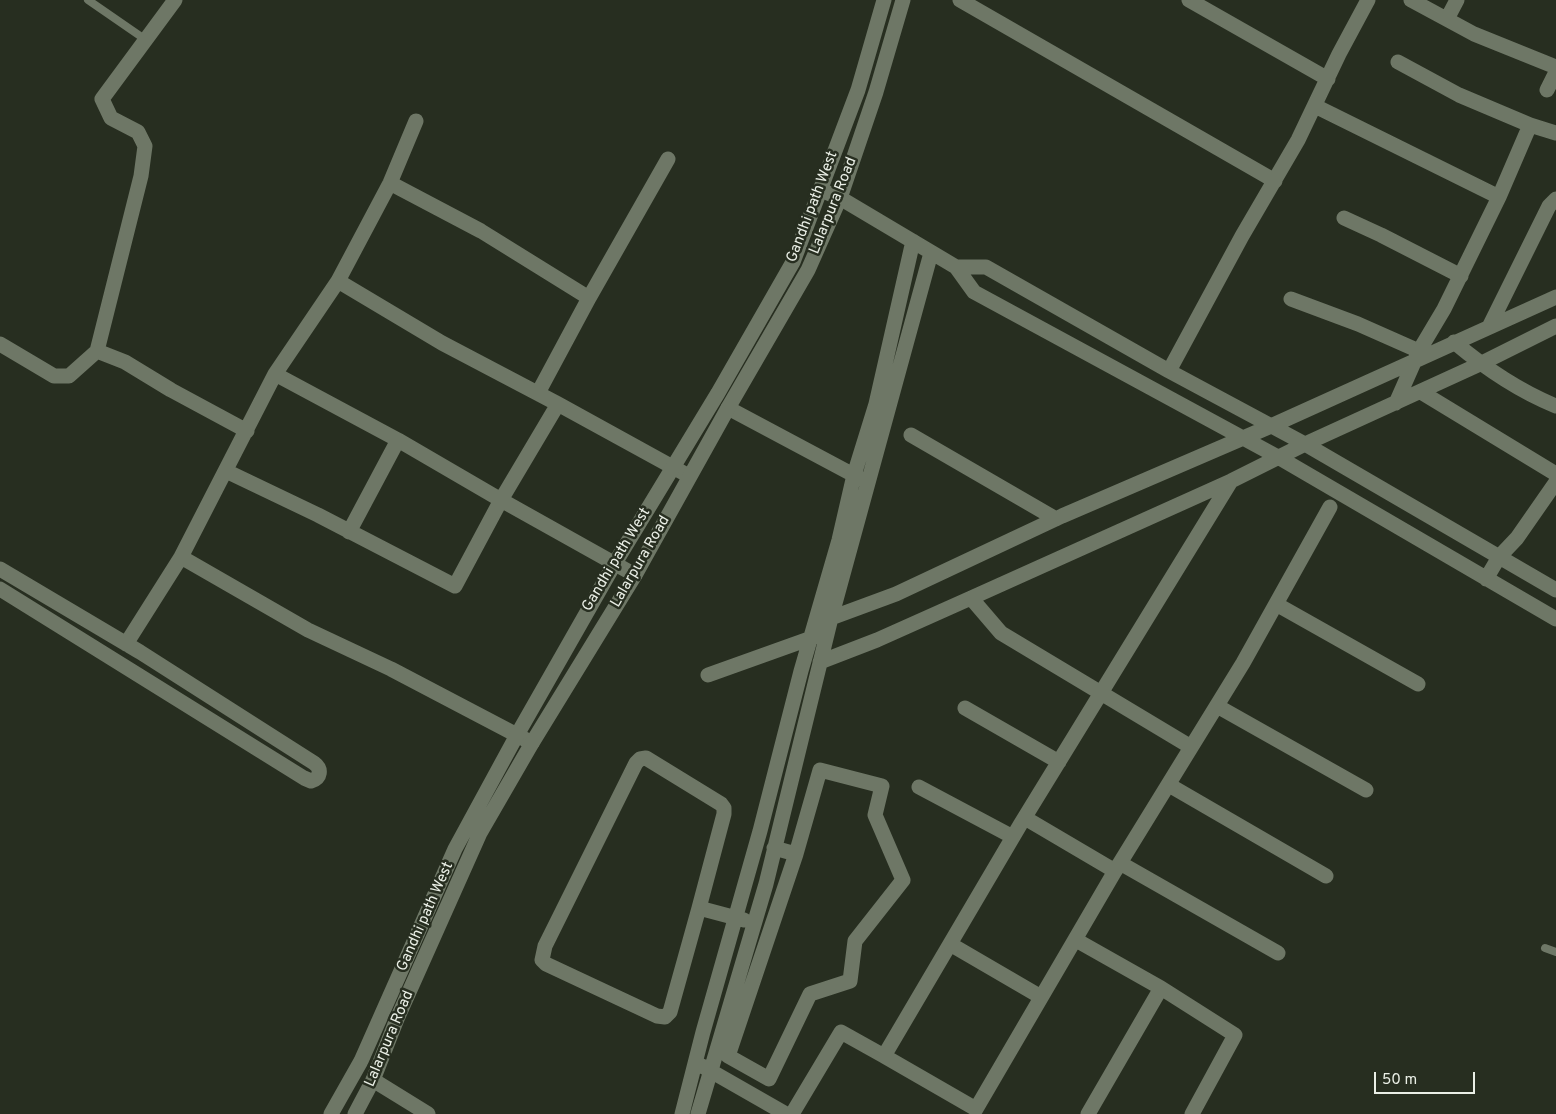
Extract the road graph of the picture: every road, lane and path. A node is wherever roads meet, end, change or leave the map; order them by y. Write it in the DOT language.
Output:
graph roads {
  1 [pos="88,0"];
  2 [pos="175,0"];
  3 [pos="884,0"];
  4 [pos="903,0"];
  5 [pos="960,0"];
  6 [pos="1189,0"];
  7 [pos="1368,0"];
  8 [pos="1411,0"];
  9 [pos="1457,0"];
  10 [pos="1447,19"];
  11 [pos="146,40"];
  12 [pos="1398,62"];
  13 [pos="1556,67"];
  14 [pos="1556,72"];
  15 [pos="1328,79"];
  16 [pos="1547,90"];
  17 [pos="1315,106"];
  18 [pos="416,121"];
  19 [pos="1530,125"];
  20 [pos="1556,133"];
  21 [pos="668,159"];
  22 [pos="1275,181"];
  23 [pos="390,183"];
  24 [pos="821,190"];
  25 [pos="1499,197"];
  26 [pos="840,198"];
  27 [pos="1556,199"];
  28 [pos="1344,218"];
  29 [pos="913,241"];
  30 [pos="931,253"];
  31 [pos="956,268"];
  32 [pos="1461,276"];
  33 [pos="338,282"];
  34 [pos="1556,297"];
  35 [pos="589,298"];
  36 [pos="1291,298"];
  37 [pos="1556,326"];
  38 [pos="1489,327"];
  39 [pos="1454,342"];
  40 [pos="0,344"];
  41 [pos="96,352"];
  42 [pos="1417,356"];
  43 [pos="1480,364"];
  44 [pos="1169,372"];
  45 [pos="275,374"];
  46 [pos="1421,392"];
  47 [pos="538,393"];
  48 [pos="1396,403"];
  49 [pos="558,404"];
  50 [pos="1556,406"];
  51 [pos="728,408"];
  52 [pos="1271,426"];
  53 [pos="247,431"];
  54 [pos="911,435"];
  55 [pos="1241,438"];
  56 [pos="398,440"];
  57 [pos="1305,444"];
  58 [pos="1278,457"];
  59 [pos="674,466"];
  60 [pos="226,470"];
  61 [pos="1556,474"];
  62 [pos="854,475"];
  63 [pos="689,476"];
  64 [pos="1231,480"];
  65 [pos="1556,482"];
  66 [pos="869,483"];
  67 [pos="502,500"];
  68 [pos="1330,507"];
  69 [pos="1056,519"];
  70 [pos="349,532"];
  71 [pos="1499,557"];
  72 [pos="181,558"];
  73 [pos="615,563"];
  74 [pos="0,569"];
  75 [pos="635,575"];
  76 [pos="1486,579"];
  77 [pos="29,586"];
  78 [pos="0,589"];
  79 [pos="1556,590"];
  80 [pos="971,598"];
  81 [pos="19,601"];
  82 [pos="1276,604"];
  83 [pos="1556,618"];
  84 [pos="829,625"];
  85 [pos="810,639"];
  86 [pos="122,641"];
  87 [pos="140,652"];
  88 [pos="106,655"];
  89 [pos="820,662"];
  90 [pos="128,670"];
  91 [pos="708,675"];
  92 [pos="1418,684"];
  93 [pos="1101,693"];
  94 [pos="1217,706"];
  95 [pos="964,708"];
  96 [pos="517,735"];
  97 [pos="532,743"];
  98 [pos="1191,747"];
  99 [pos="779,754"];
  100 [pos="797,757"];
  101 [pos="1059,762"];
  102 [pos="1169,785"];
  103 [pos="919,787"];
  104 [pos="1366,790"];
  105 [pos="1025,818"];
  106 [pos="1013,837"];
  107 [pos="773,854"];
  108 [pos="796,854"];
  109 [pos="752,856"];
  110 [pos="1118,867"];
  111 [pos="1326,876"];
  112 [pos="699,908"];
  113 [pos="735,918"];
  114 [pos="754,923"];
  115 [pos="1076,940"];
  116 [pos="950,944"];
  117 [pos="1545,948"];
  118 [pos="1556,952"];
  119 [pos="1278,953"];
  120 [pos="1160,988"];
  121 [pos="1041,997"];
  122 [pos="884,1056"];
  123 [pos="695,1063"];
  124 [pos="710,1070"];
  125 [pos="373,1080"];
  126 [pos="980,1112"];
  127 [pos="331,1114"];
  128 [pos="356,1114"];
  129 [pos="428,1114"];
  130 [pos="682,1114"];
  131 [pos="698,1114"];
  132 [pos="786,1114"];
  133 [pos="792,1114"];
  134 [pos="1088,1114"];
  135 [pos="1192,1114"];
  1 -- 11 [label="lane"];
  2 -- 11 [label="street"];
  3 -- 24 [label="street, Gandhi path West"];
  4 -- 26 [label="street, Lalarpura Road"];
  5 -- 22 [label="street"];
  6 -- 15 [label="street"];
  7 -- 15 [label="street"];
  8 -- 10 [label="street"];
  9 -- 10 [label="street"];
  10 -- 13 [label="street"];
  11 -- 41 [label="street"];
  12 -- 19 [label="street"];
  14 -- 16 [label="street"];
  15 -- 17 [label="street"];
  17 -- 22 [label="street"];
  17 -- 25 [label="street"];
  18 -- 23 [label="street"];
  19 -- 20 [label="street"];
  19 -- 25 [label="street"];
  21 -- 35 [label="street"];
  22 -- 44 [label="street"];
  23 -- 33 [label="street"];
  23 -- 35 [label="street"];
  24 -- 26 [label="street"];
  24 -- 59 [label="street, Gandhi path West"];
  25 -- 32 [label="street"];
  26 -- 29 [label="street"];
  26 -- 51 [label="street, Lalarpura Road"];
  27 -- 38 [label="street"];
  28 -- 32 [label="street"];
  29 -- 30 [label="street"];
  29 -- 62 [label="street"];
  30 -- 31 [label="street"];
  30 -- 66 [label="street"];
  31 -- 44 [label="street"];
  31 -- 55 [label="street"];
  32 -- 42 [label="street"];
  33 -- 45 [label="street"];
  33 -- 47 [label="street"];
  34 -- 38 [label="street"];
  35 -- 47 [label="street"];
  36 -- 42 [label="street"];
  37 -- 43 [label="street"];
  38 -- 39 [label="street"];
  39 -- 42 [label="street"];
  39 -- 43 [label="street"];
  40 -- 41 [label="street"];
  41 -- 53 [label="street"];
  42 -- 48 [label="street"];
  42 -- 52 [label="street"];
  43 -- 46 [label="street"];
  43 -- 50 [label="street"];
  44 -- 52 [label="street"];
  45 -- 53 [label="street"];
  45 -- 56 [label="street"];
  46 -- 48 [label="street"];
  46 -- 61 [label="street"];
  47 -- 49 [label="street"];
  48 -- 57 [label="street"];
  49 -- 59 [label="street"];
  49 -- 67 [label="street"];
  51 -- 62 [label="street"];
  51 -- 63 [label="street, Lalarpura Road"];
  52 -- 55 [label="street"];
  52 -- 57 [label="street"];
  53 -- 60 [label="street"];
  54 -- 69 [label="street"];
  55 -- 58 [label="street"];
  55 -- 69 [label="street"];
  56 -- 67 [label="street"];
  56 -- 70 [label="street"];
  57 -- 58 [label="street"];
  57 -- 71 [label="street"];
  58 -- 64 [label="street"];
  58 -- 76 [label="street"];
  59 -- 63 [label="street"];
  59 -- 73 [label="street, Gandhi path West"];
  60 -- 70 [label="street"];
  60 -- 72 [label="street"];
  62 -- 66 [label="street"];
  62 -- 85 [label="street"];
  63 -- 75 [label="street, Lalarpura Road"];
  64 -- 80 [label="street"];
  64 -- 93 [label="street"];
  65 -- 71 [label="street"];
  66 -- 84 [label="street"];
  67 -- 70 [label="street"];
  67 -- 73 [label="street"];
  68 -- 82 [label="street"];
  69 -- 84 [label="street"];
  71 -- 76 [label="street"];
  71 -- 79 [label="street"];
  72 -- 86 [label="street"];
  72 -- 96 [label="street"];
  73 -- 75 [label="street"];
  73 -- 96 [label="street, Gandhi path West"];
  74 -- 77 [label="street"];
  75 -- 97 [label="street, Lalarpura Road"];
  76 -- 83 [label="street"];
  77 -- 81 [label="street"];
  77 -- 86 [label="street"];
  78 -- 81 [label="street"];
  80 -- 89 [label="street"];
  80 -- 93 [label="street"];
  81 -- 88 [label="street"];
  82 -- 92 [label="street"];
  82 -- 94 [label="street"];
  84 -- 85 [label="street"];
  84 -- 89 [label="street"];
  85 -- 91 [label="street"];
  85 -- 99 [label="street"];
  86 -- 87 [label="street"];
  86 -- 88 [label="street"];
  87 -- 90 [label="street"];
  87 -- 90 [label="street"];
  88 -- 90 [label="street"];
  89 -- 100 [label="street"];
  93 -- 98 [label="street"];
  93 -- 101 [label="street"];
  94 -- 98 [label="street"];
  94 -- 104 [label="street"];
  95 -- 101 [label="street"];
  96 -- 97 [label="street"];
  96 -- 127 [label="street, Gandhi path West"];
  97 -- 125 [label="street, Lalarpura Road"];
  98 -- 102 [label="street"];
  99 -- 100 [label="street"];
  99 -- 109 [label="street"];
  100 -- 107 [label="street"];
  101 -- 105 [label="street"];
  102 -- 110 [label="street"];
  102 -- 111 [label="street"];
  103 -- 106 [label="street"];
  105 -- 106 [label="street"];
  105 -- 110 [label="street"];
  106 -- 116 [label="street"];
  107 -- 108 [label="street"];
  107 -- 109 [label="street"];
  107 -- 114 [label="street"];
  108 -- 108 [label="street"];
  109 -- 113 [label="street"];
  110 -- 115 [label="street"];
  110 -- 119 [label="street"];
  112 -- 112 [label="street"];
  112 -- 113 [label="street"];
  113 -- 114 [label="street"];
  113 -- 123 [label="street"];
  114 -- 124 [label="street"];
  115 -- 120 [label="street"];
  115 -- 121 [label="street"];
  116 -- 121 [label="street"];
  116 -- 122 [label="street"];
  117 -- 118 [label="lane"];
  120 -- 134 [label="street"];
  120 -- 135 [label="street"];
  121 -- 126 [label="street"];
  122 -- 126 [label="street"];
  122 -- 133 [label="street"];
  123 -- 124 [label="street"];
  123 -- 130 [label="street"];
  124 -- 131 [label="street"];
  124 -- 132 [label="street"];
  125 -- 128 [label="street, Lalarpura Road"];
  125 -- 129 [label="street"];
}
